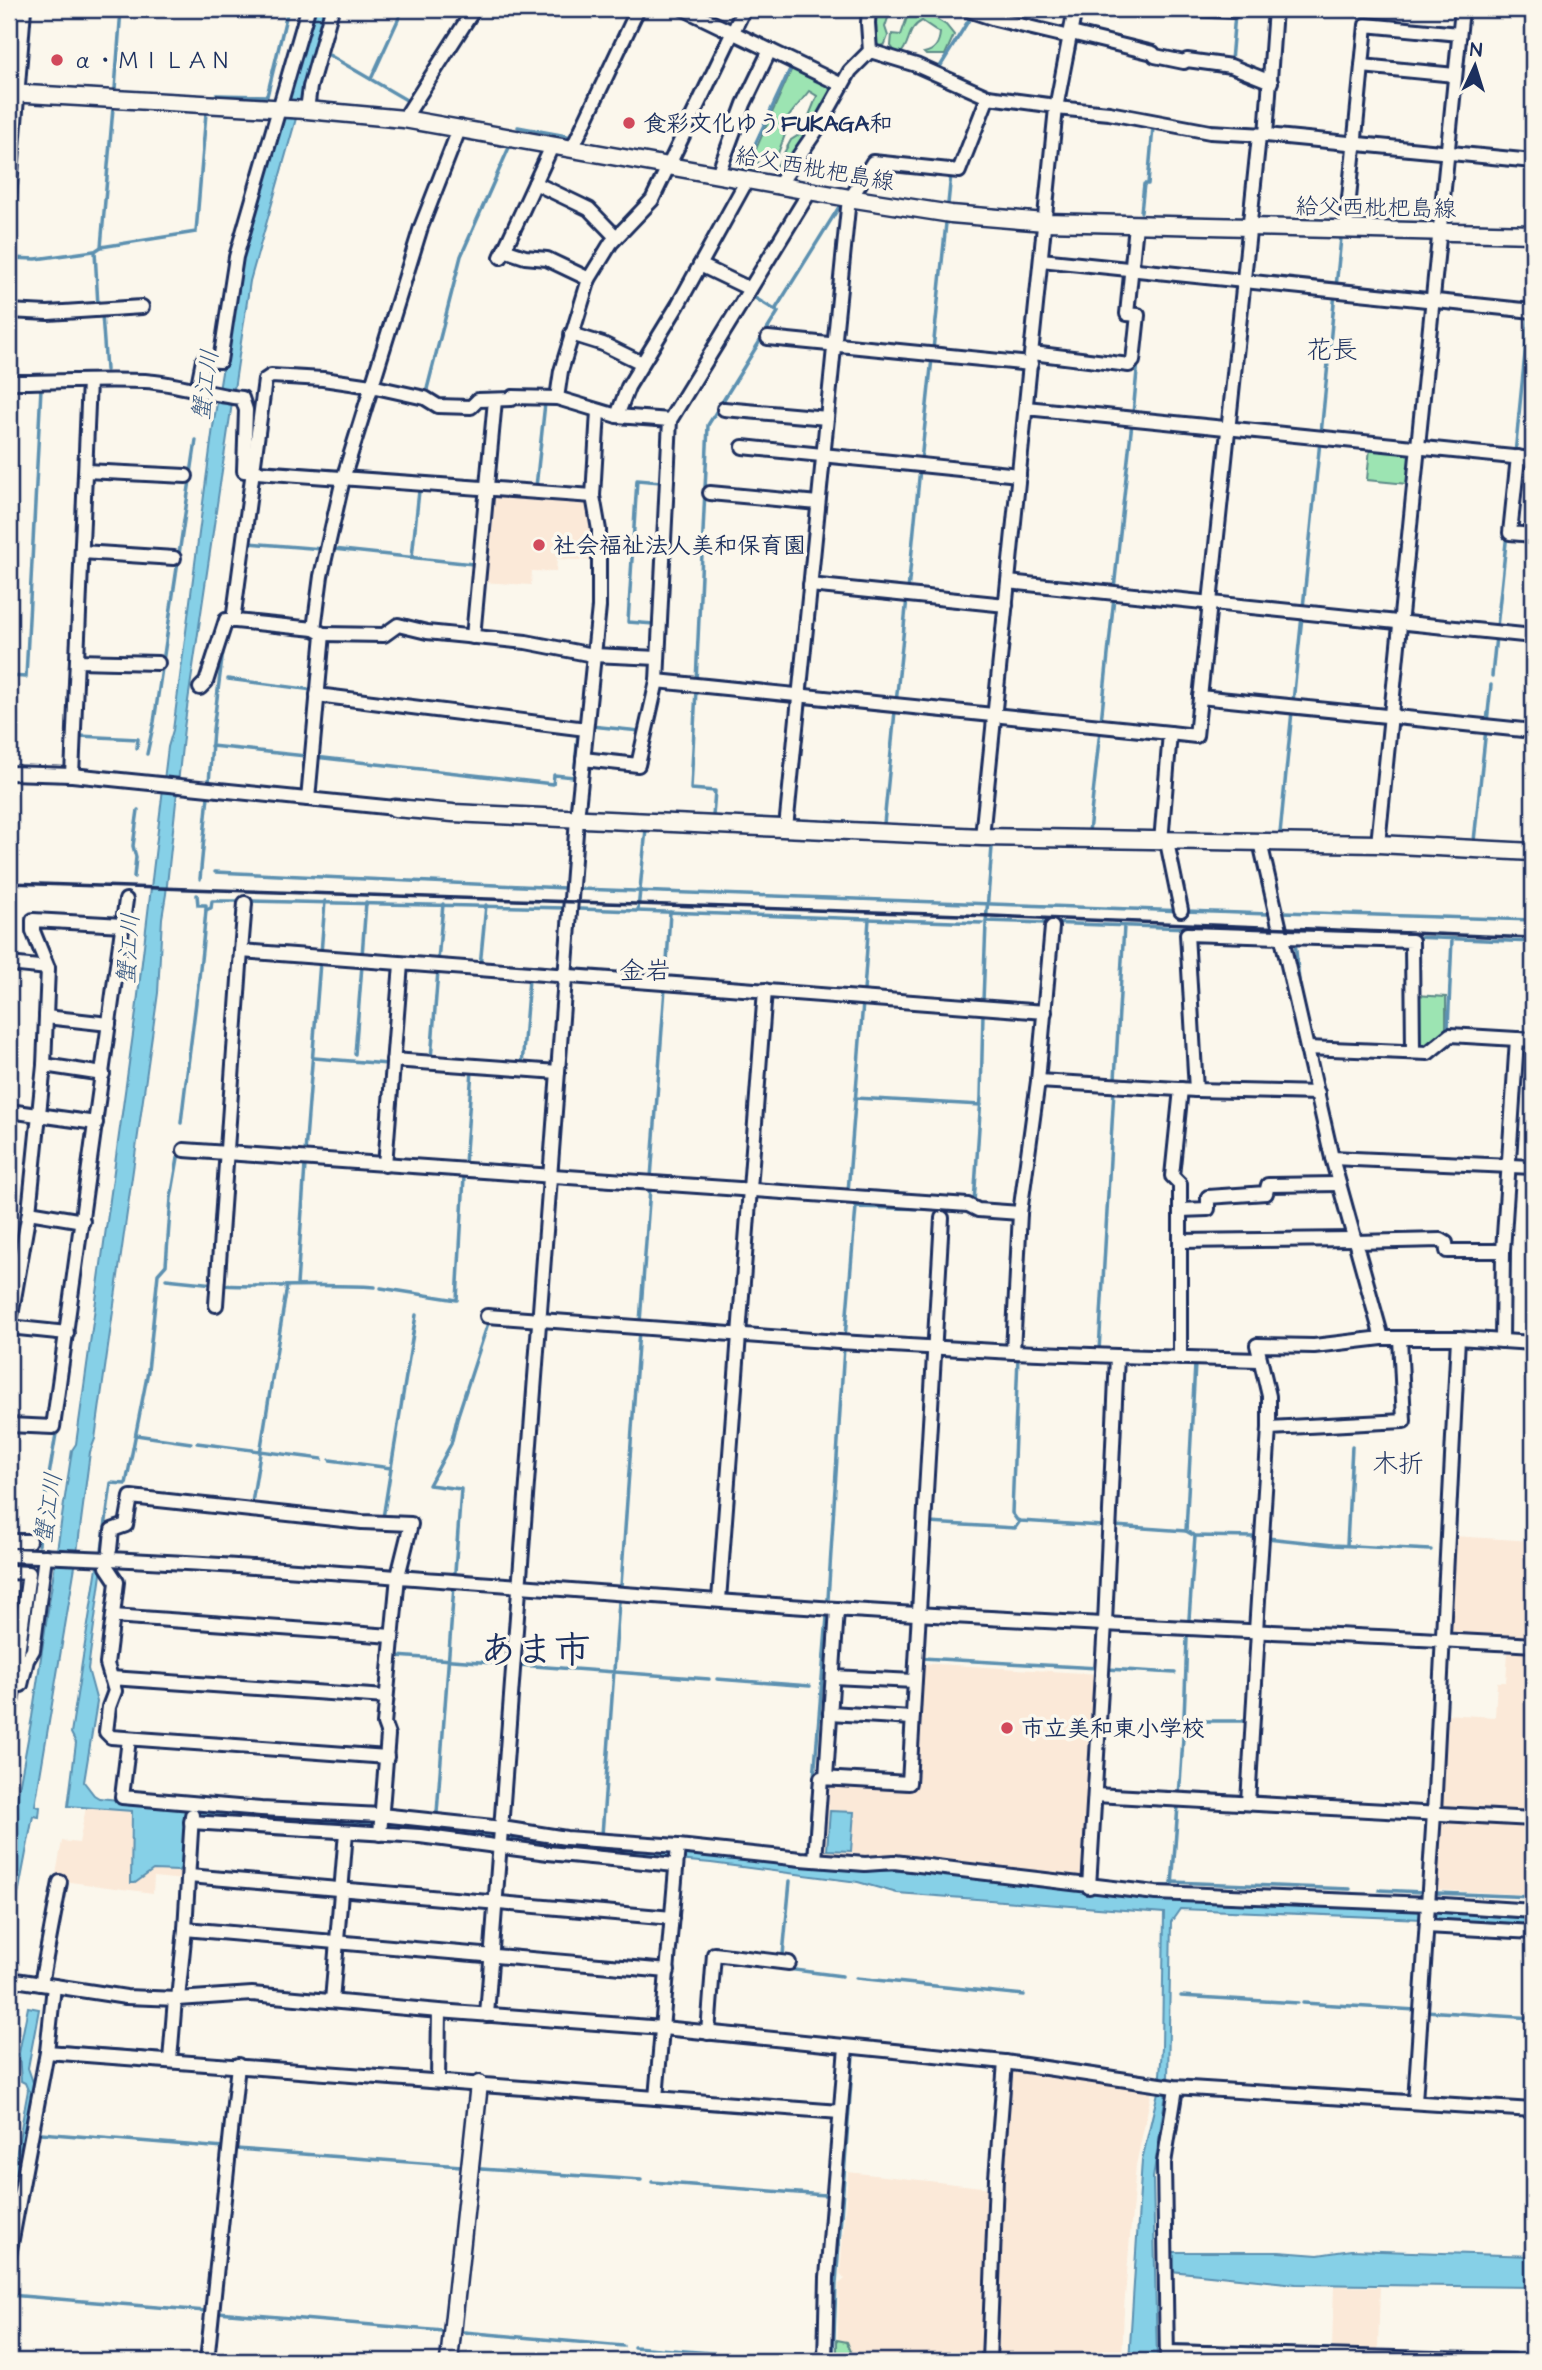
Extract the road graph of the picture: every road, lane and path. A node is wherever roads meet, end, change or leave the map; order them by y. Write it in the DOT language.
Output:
graph roads {
  1 [pos="24,9"];
  2 [pos="308,9"];
  3 [pos="332,9"];
  4 [pos="474,9"];
  5 [pos="638,9"];
  6 [pos="684,9"];
  7 [pos="744,9"];
  8 [pos="869,9"];
  9 [pos="965,9"];
  10 [pos="1074,9"];
  11 [pos="1189,9"];
  12 [pos="1275,9"];
  13 [pos="1462,9"];
  14 [pos="1232,11"];
  15 [pos="733,32"];
  16 [pos="1459,34"];
  17 [pos="1071,35"];
  18 [pos="770,50"];
  19 [pos="870,51"];
  20 [pos="1362,66"];
  21 [pos="1455,75"];
  22 [pos="1271,82"];
  23 [pos="842,85"];
  24 [pos="13,94"];
  25 [pos="988,97"];
  26 [pos="1056,107"];
  27 [pos="278,108"];
  28 [pos="307,110"];
  29 [pos="404,119"];
  30 [pos="460,127"];
  31 [pos="1263,135"];
  32 [pos="1354,143"];
  33 [pos="553,144"];
  34 [pos="573,147"];
  35 [pos="1447,152"];
  36 [pos="1533,161"];
  37 [pos="669,164"];
  38 [pos="718,174"];
  39 [pos="747,180"];
  40 [pos="535,183"];
  41 [pos="779,185"];
  42 [pos="810,191"];
  43 [pos="850,198"];
  44 [pos="9,199"];
  45 [pos="1045,222"];
  46 [pos="1136,225"];
  47 [pos="1250,227"];
  48 [pos="1346,229"];
  49 [pos="1439,232"];
  50 [pos="1533,234"];
  51 [pos="616,237"];
  52 [pos="1041,260"];
  53 [pos="700,265"];
  54 [pos="1131,269"];
  55 [pos="589,279"];
  56 [pos="1244,281"];
  57 [pos="750,289"];
  58 [pos="1432,301"];
  59 [pos="142,307"];
  60 [pos="9,311"];
  61 [pos="1533,311"];
  62 [pos="571,334"];
  63 [pos="768,338"];
  64 [pos="834,344"];
  65 [pos="1031,359"];
  66 [pos="642,363"];
  67 [pos="89,381"];
  68 [pos="9,382"];
  69 [pos="371,386"];
  70 [pos="197,390"];
  71 [pos="558,398"];
  72 [pos="495,400"];
  73 [pos="724,408"];
  74 [pos="1026,408"];
  75 [pos="598,411"];
  76 [pos="617,415"];
  77 [pos="827,418"];
  78 [pos="670,420"];
  79 [pos="1228,428"];
  80 [pos="743,447"];
  81 [pos="1417,447"];
  82 [pos="823,455"];
  83 [pos="1518,457"];
  84 [pos="1533,459"];
  85 [pos="86,471"];
  86 [pos="253,472"];
  87 [pos="1019,475"];
  88 [pos="186,476"];
  89 [pos="344,479"];
  90 [pos="486,487"];
  91 [pos="710,493"];
  92 [pos="593,496"];
  93 [pos="818,503"];
  94 [pos="1533,535"];
  95 [pos="82,552"];
  96 [pos="174,558"];
  97 [pos="1008,582"];
  98 [pos="810,585"];
  99 [pos="1210,602"];
  100 [pos="1006,605"];
  101 [pos="233,621"];
  102 [pos="1400,622"];
  103 [pos="318,631"];
  104 [pos="1533,636"];
  105 [pos="473,637"];
  106 [pos="593,655"];
  107 [pos="658,659"];
  108 [pos="77,661"];
  109 [pos="158,663"];
  110 [pos="657,681"];
  111 [pos="200,688"];
  112 [pos="317,695"];
  113 [pos="799,696"];
  114 [pos="1200,697"];
  115 [pos="1391,716"];
  116 [pos="995,717"];
  117 [pos="586,729"];
  118 [pos="1533,731"];
  119 [pos="1170,733"];
  120 [pos="583,759"];
  121 [pos="9,773"];
  122 [pos="72,775"];
  123 [pos="308,799"];
  124 [pos="395,808"];
  125 [pos="577,819"];
  126 [pos="786,828"];
  127 [pos="982,838"];
  128 [pos="1164,842"];
  129 [pos="1260,842"];
  130 [pos="1378,844"];
  131 [pos="1533,852"];
  132 [pos="126,900"];
  133 [pos="245,903"];
  134 [pos="1181,910"];
  135 [pos="123,925"];
  136 [pos="1052,927"];
  137 [pos="1281,937"];
  138 [pos="241,951"];
  139 [pos="9,964"];
  140 [pos="401,964"];
  141 [pos="48,968"];
  142 [pos="565,975"];
  143 [pos="765,990"];
  144 [pos="1045,1012"];
  145 [pos="46,1017"];
  146 [pos="109,1024"];
  147 [pos="1517,1039"];
  148 [pos="1533,1040"];
  149 [pos="1307,1048"];
  150 [pos="1413,1052"];
  151 [pos="393,1060"];
  152 [pos="44,1065"];
  153 [pos="558,1072"];
  154 [pos="103,1074"];
  155 [pos="1038,1081"];
  156 [pos="1181,1089"];
  157 [pos="1196,1090"];
  158 [pos="1318,1093"];
  159 [pos="9,1111"];
  160 [pos="39,1114"];
  161 [pos="96,1123"];
  162 [pos="184,1150"];
  163 [pos="226,1154"];
  164 [pos="1332,1158"];
  165 [pos="385,1166"];
  166 [pos="1508,1166"];
  167 [pos="1533,1167"];
  168 [pos="550,1178"];
  169 [pos="1339,1184"];
  170 [pos="750,1191"];
  171 [pos="1180,1210"];
  172 [pos="29,1212"];
  173 [pos="1020,1213"];
  174 [pos="942,1218"];
  175 [pos="83,1221"];
  176 [pos="1355,1240"];
  177 [pos="1180,1241"];
  178 [pos="1503,1251"];
  179 [pos="15,1252"];
  180 [pos="216,1305"];
  181 [pos="487,1316"];
  182 [pos="540,1320"];
  183 [pos="9,1328"];
  184 [pos="66,1333"];
  185 [pos="739,1334"];
  186 [pos="1382,1338"];
  187 [pos="1399,1338"];
  188 [pos="1458,1338"];
  189 [pos="1502,1341"];
  190 [pos="1533,1342"];
  191 [pos="934,1348"];
  192 [pos="1013,1352"];
  193 [pos="1117,1356"];
  194 [pos="1180,1358"];
  195 [pos="1260,1360"];
  196 [pos="9,1425"];
  197 [pos="1269,1428"];
  198 [pos="9,1541"];
  199 [pos="29,1541"];
  200 [pos="110,1550"];
  201 [pos="9,1555"];
  202 [pos="47,1556"];
  203 [pos="107,1567"];
  204 [pos="9,1572"];
  205 [pos="398,1576"];
  206 [pos="519,1585"];
  207 [pos="719,1600"];
  208 [pos="837,1609"];
  209 [pos="917,1613"];
  210 [pos="113,1616"];
  211 [pos="1105,1623"];
  212 [pos="1257,1631"];
  213 [pos="392,1636"];
  214 [pos="1443,1640"];
  215 [pos="1533,1645"];
  216 [pos="13,1667"];
  217 [pos="833,1677"];
  218 [pos="111,1678"];
  219 [pos="914,1681"];
  220 [pos="386,1697"];
  221 [pos="10,1702"];
  222 [pos="830,1713"];
  223 [pos="9,1718"];
  224 [pos="912,1718"];
  225 [pos="129,1739"];
  226 [pos="387,1757"];
  227 [pos="826,1778"];
  228 [pos="1095,1795"];
  229 [pos="1248,1803"];
  230 [pos="192,1813"];
  231 [pos="1434,1814"];
  232 [pos="1533,1819"];
  233 [pos="381,1825"];
  234 [pos="346,1832"];
  235 [pos="501,1837"];
  236 [pos="678,1847"];
  237 [pos="815,1860"];
  238 [pos="676,1864"];
  239 [pos="189,1876"];
  240 [pos="60,1882"];
  241 [pos="1089,1887"];
  242 [pos="342,1890"];
  243 [pos="496,1903"];
  244 [pos="1428,1906"];
  245 [pos="1533,1911"];
  246 [pos="672,1918"];
  247 [pos="1427,1924"];
  248 [pos="186,1929"];
  249 [pos="1533,1932"];
  250 [pos="337,1942"];
  251 [pos="492,1956"];
  252 [pos="789,1963"];
  253 [pos="668,1971"];
  254 [pos="9,1979"];
  255 [pos="47,1985"];
  256 [pos="176,1999"];
  257 [pos="332,2001"];
  258 [pos="439,2011"];
  259 [pos="487,2015"];
  260 [pos="663,2028"];
  261 [pos="708,2033"];
  262 [pos="846,2046"];
  263 [pos="47,2052"];
  264 [pos="170,2060"];
  265 [pos="1005,2062"];
  266 [pos="237,2065"];
  267 [pos="438,2081"];
  268 [pos="479,2084"];
  269 [pos="1168,2086"];
  270 [pos="656,2098"];
  271 [pos="1415,2102"];
  272 [pos="1533,2110"];
  273 [pos="840,2112"];
  274 [pos="15,2184"];
  275 [pos="9,2255"];
  276 [pos="1167,2357"];
  277 [pos="1280,2358"];
  278 [pos="207,2361"];
  279 [pos="449,2361"];
  280 [pos="825,2361"];
  281 [pos="989,2361"];
  282 [pos="1491,2361"];
  283 [pos="1513,2361"];
  1 -- 24 [label="street"];
  2 -- 27 [label="street"];
  3 -- 28 [label="street"];
  4 -- 29 [label="street"];
  5 -- 34 [label="street"];
  6 -- 15 [label="street"];
  7 -- 15 [label="street"];
  8 -- 19 [label="street"];
  9 -- 17 [label="street"];
  10 -- 17 [label="street"];
  11 -- 14 [label="street"];
  12 -- 22 [label="street"];
  13 -- 16 [label="street"];
  15 -- 18 [label="street"];
  15 -- 37 [label="street"];
  16 -- 20 [label="street"];
  16 -- 21 [label="street"];
  17 -- 22 [label="street"];
  17 -- 26 [label="street"];
  18 -- 23 [label="street"];
  18 -- 38 [label="street"];
  19 -- 23 [label="street"];
  19 -- 25 [label="street"];
  20 -- 21 [label="street"];
  20 -- 32 [label="street"];
  21 -- 35 [label="street"];
  22 -- 31 [label="street"];
  23 -- 41 [label="street"];
  24 -- 27 [label="main road, 給父西枇杷島線"];
  24 -- 44 [label="street"];
  25 -- 26 [label="street"];
  25 -- 43 [label="street"];
  26 -- 31 [label="street"];
  26 -- 45 [label="street"];
  27 -- 28 [label="main road, 給父西枇杷島線"];
  27 -- 70 [label="street"];
  28 -- 29 [label="main road, 給父西枇杷島線"];
  29 -- 30 [label="main road, 給父西枇杷島線"];
  30 -- 33 [label="main road, 給父西枇杷島線"];
  30 -- 69 [label="street"];
  31 -- 32 [label="street"];
  31 -- 47 [label="street"];
  32 -- 35 [label="street"];
  32 -- 48 [label="street"];
  33 -- 34 [label="main road, 給父西枇杷島線"];
  33 -- 40 [label="street"];
  34 -- 37 [label="main road, 給父西枇杷島線"];
  35 -- 36 [label="street"];
  35 -- 49 [label="street"];
  37 -- 38 [label="main road, 給父西枇杷島線"];
  37 -- 51 [label="street"];
  38 -- 39 [label="main road, 給父西枇杷島線"];
  39 -- 41 [label="main road, 給父西枇杷島線"];
  39 -- 53 [label="street"];
  40 -- 51 [label="street"];
  40 -- 55 [label="street"];
  41 -- 42 [label="main road, 給父西枇杷島線"];
  42 -- 43 [label="main road, 給父西枇杷島線"];
  42 -- 57 [label="street"];
  43 -- 45 [label="main road, 給父西枇杷島線"];
  43 -- 64 [label="street"];
  45 -- 46 [label="main road, 給父西枇杷島線"];
  45 -- 52 [label="street"];
  46 -- 47 [label="main road, 給父西枇杷島線"];
  46 -- 54 [label="street"];
  47 -- 48 [label="main road, 給父西枇杷島線"];
  47 -- 56 [label="street"];
  48 -- 49 [label="main road, 給父西枇杷島線"];
  49 -- 50 [label="main road, 給父西枇杷島線"];
  49 -- 58 [label="street"];
  51 -- 55 [label="street"];
  52 -- 54 [label="street"];
  52 -- 65 [label="street"];
  53 -- 57 [label="street"];
  53 -- 66 [label="street"];
  54 -- 56 [label="street"];
  54 -- 65 [label="street"];
  55 -- 62 [label="street"];
  56 -- 58 [label="street"];
  56 -- 79 [label="street"];
  57 -- 78 [label="street"];
  58 -- 61 [label="street"];
  58 -- 81 [label="street"];
  59 -- 60 [label="street"];
  62 -- 66 [label="street"];
  62 -- 71 [label="street"];
  63 -- 64 [label="street"];
  64 -- 65 [label="street"];
  64 -- 77 [label="street"];
  65 -- 74 [label="street"];
  66 -- 76 [label="street"];
  67 -- 68 [label="street"];
  67 -- 70 [label="street"];
  67 -- 85 [label="street"];
  69 -- 72 [label="street"];
  69 -- 86 [label="street"];
  69 -- 89 [label="street"];
  70 -- 86 [label="street"];
  71 -- 72 [label="street"];
  71 -- 75 [label="street"];
  72 -- 90 [label="street"];
  73 -- 77 [label="street"];
  74 -- 79 [label="street"];
  74 -- 87 [label="street"];
  75 -- 76 [label="street"];
  75 -- 92 [label="street"];
  76 -- 78 [label="street"];
  77 -- 82 [label="street"];
  78 -- 107 [label="street"];
  79 -- 81 [label="street"];
  79 -- 99 [label="street"];
  80 -- 82 [label="street"];
  81 -- 83 [label="street"];
  81 -- 102 [label="street"];
  82 -- 87 [label="street"];
  82 -- 93 [label="street"];
  83 -- 84 [label="street"];
  83 -- 94 [label="street"];
  85 -- 88 [label="street"];
  85 -- 95 [label="street"];
  86 -- 89 [label="street"];
  86 -- 101 [label="street"];
  87 -- 97 [label="street"];
  89 -- 90 [label="street"];
  89 -- 103 [label="street"];
  90 -- 92 [label="street"];
  90 -- 105 [label="street"];
  91 -- 93 [label="street"];
  92 -- 106 [label="street"];
  93 -- 98 [label="street"];
  95 -- 96 [label="street"];
  95 -- 108 [label="street"];
  97 -- 99 [label="street"];
  97 -- 100 [label="street"];
  98 -- 100 [label="street"];
  98 -- 113 [label="street"];
  99 -- 102 [label="street"];
  99 -- 114 [label="street"];
  100 -- 116 [label="street"];
  101 -- 103 [label="street"];
  101 -- 111 [label="street"];
  102 -- 104 [label="street"];
  102 -- 115 [label="street"];
  103 -- 105 [label="street"];
  103 -- 112 [label="street"];
  105 -- 106 [label="street"];
  106 -- 107 [label="street"];
  106 -- 117 [label="street"];
  107 -- 110 [label="street"];
  108 -- 109 [label="street"];
  108 -- 122 [label="street"];
  110 -- 113 [label="street"];
  110 -- 120 [label="street"];
  112 -- 117 [label="street"];
  112 -- 123 [label="street"];
  113 -- 116 [label="street"];
  113 -- 126 [label="street"];
  114 -- 115 [label="street"];
  114 -- 119 [label="street"];
  115 -- 118 [label="street"];
  115 -- 130 [label="street"];
  116 -- 119 [label="street"];
  116 -- 127 [label="street"];
  117 -- 120 [label="street"];
  119 -- 128 [label="street"];
  120 -- 125 [label="street"];
  121 -- 122 [label="street"];
  122 -- 123 [label="street"];
  123 -- 124 [label="street"];
  124 -- 125 [label="main road"];
  125 -- 126 [label="main road"];
  125 -- 142 [label="street"];
  126 -- 127 [label="main road"];
  127 -- 128 [label="main road"];
  128 -- 129 [label="main road"];
  128 -- 134 [label="street"];
  129 -- 130 [label="main road"];
  129 -- 137 [label="street"];
  130 -- 131 [label="main road"];
  132 -- 135 [label="street"];
  133 -- 138 [label="street"];
  135 -- 141 [label="street"];
  135 -- 146 [label="street"];
  136 -- 144 [label="street"];
  137 -- 149 [label="street"];
  137 -- 150 [label="street"];
  137 -- 157 [label="street"];
  138 -- 140 [label="street"];
  138 -- 163 [label="street"];
  139 -- 141 [label="street"];
  140 -- 142 [label="street"];
  140 -- 151 [label="street"];
  141 -- 145 [label="street"];
  142 -- 143 [label="street"];
  142 -- 153 [label="street"];
  143 -- 144 [label="street"];
  143 -- 170 [label="street"];
  144 -- 155 [label="street"];
  145 -- 146 [label="street"];
  145 -- 152 [label="street"];
  146 -- 154 [label="street"];
  147 -- 148 [label="street"];
  147 -- 150 [label="street"];
  147 -- 166 [label="street"];
  149 -- 150 [label="street"];
  149 -- 158 [label="street"];
  151 -- 153 [label="street"];
  151 -- 165 [label="street"];
  152 -- 154 [label="street"];
  152 -- 160 [label="street"];
  153 -- 168 [label="street"];
  154 -- 161 [label="street"];
  155 -- 156 [label="street"];
  155 -- 173 [label="street"];
  156 -- 157 [label="street"];
  156 -- 171 [label="street"];
  157 -- 158 [label="street"];
  158 -- 164 [label="street"];
  159 -- 160 [label="street"];
  160 -- 161 [label="street"];
  160 -- 172 [label="street"];
  161 -- 175 [label="street"];
  162 -- 163 [label="street"];
  163 -- 165 [label="street"];
  163 -- 180 [label="street"];
  164 -- 166 [label="street"];
  164 -- 169 [label="street"];
  165 -- 168 [label="street"];
  166 -- 167 [label="street"];
  166 -- 178 [label="street"];
  168 -- 170 [label="street"];
  168 -- 182 [label="street"];
  169 -- 171 [label="street"];
  169 -- 176 [label="street"];
  170 -- 173 [label="street"];
  170 -- 185 [label="street"];
  171 -- 177 [label="street"];
  172 -- 175 [label="street"];
  172 -- 179 [label="street"];
  173 -- 192 [label="street"];
  174 -- 191 [label="street"];
  175 -- 184 [label="street"];
  176 -- 177 [label="street"];
  176 -- 178 [label="street"];
  176 -- 186 [label="street"];
  177 -- 194 [label="street"];
  178 -- 189 [label="street"];
  179 -- 183 [label="street"];
  181 -- 182 [label="street"];
  182 -- 185 [label="street"];
  182 -- 206 [label="street"];
  183 -- 184 [label="street"];
  184 -- 196 [label="street"];
  185 -- 191 [label="street"];
  185 -- 207 [label="street"];
  186 -- 187 [label="street"];
  186 -- 195 [label="street"];
  187 -- 188 [label="street"];
  187 -- 197 [label="street"];
  188 -- 189 [label="street"];
  188 -- 214 [label="street"];
  189 -- 190 [label="street"];
  191 -- 192 [label="street"];
  191 -- 209 [label="street"];
  192 -- 193 [label="street"];
  193 -- 194 [label="street"];
  193 -- 211 [label="street"];
  194 -- 195 [label="street"];
  195 -- 197 [label="street"];
  197 -- 212 [label="street"];
  198 -- 199 [label="street"];
  200 -- 205 [label="street"];
  201 -- 202 [label="street"];
  202 -- 205 [label="street"];
  202 -- 221 [label="street"];
  203 -- 210 [label="street"];
  204 -- 216 [label="street"];
  205 -- 206 [label="street"];
  205 -- 213 [label="street"];
  206 -- 207 [label="street"];
  206 -- 235 [label="street"];
  207 -- 208 [label="street"];
  208 -- 209 [label="street"];
  208 -- 217 [label="street"];
  209 -- 211 [label="street"];
  209 -- 219 [label="street"];
  210 -- 213 [label="street"];
  210 -- 218 [label="street"];
  211 -- 212 [label="street"];
  211 -- 228 [label="street"];
  212 -- 214 [label="street"];
  212 -- 229 [label="street"];
  213 -- 220 [label="street"];
  214 -- 215 [label="street"];
  214 -- 231 [label="street"];
  216 -- 221 [label="street"];
  217 -- 219 [label="street"];
  217 -- 222 [label="street"];
  218 -- 220 [label="street"];
  218 -- 225 [label="street"];
  219 -- 224 [label="street"];
  220 -- 226 [label="street"];
  221 -- 223 [label="street"];
  222 -- 224 [label="street"];
  222 -- 227 [label="street"];
  224 -- 227 [label="street"];
  225 -- 226 [label="street"];
  225 -- 230 [label="street"];
  226 -- 233 [label="street"];
  227 -- 237 [label="street"];
  228 -- 229 [label="street"];
  228 -- 241 [label="street"];
  229 -- 231 [label="street"];
  230 -- 233 [label="street"];
  230 -- 234 [label="street"];
  230 -- 239 [label="street"];
  231 -- 232 [label="street"];
  231 -- 244 [label="street"];
  233 -- 234 [label="street"];
  233 -- 235 [label="street"];
  233 -- 235 [label="street"];
  234 -- 242 [label="street"];
  235 -- 236 [label="street"];
  235 -- 238 [label="street"];
  235 -- 243 [label="street"];
  236 -- 237 [label="street"];
  236 -- 238 [label="street"];
  237 -- 241 [label="street"];
  238 -- 246 [label="street"];
  239 -- 242 [label="street"];
  239 -- 248 [label="street"];
  240 -- 255 [label="street"];
  241 -- 244 [label="street"];
  242 -- 243 [label="street"];
  242 -- 250 [label="street"];
  243 -- 246 [label="street"];
  243 -- 251 [label="street"];
  244 -- 245 [label="street"];
  244 -- 247 [label="street"];
  246 -- 253 [label="street"];
  247 -- 249 [label="street"];
  247 -- 271 [label="street"];
  248 -- 250 [label="street"];
  248 -- 256 [label="street"];
  250 -- 251 [label="street"];
  250 -- 257 [label="street"];
  251 -- 253 [label="street"];
  251 -- 259 [label="street"];
  252 -- 261 [label="street"];
  253 -- 260 [label="street"];
  254 -- 255 [label="street"];
  255 -- 256 [label="street"];
  255 -- 263 [label="street"];
  256 -- 257 [label="street"];
  256 -- 264 [label="street"];
  257 -- 258 [label="street"];
  258 -- 259 [label="street"];
  258 -- 267 [label="street"];
  259 -- 260 [label="street"];
  260 -- 261 [label="street"];
  260 -- 270 [label="street"];
  261 -- 262 [label="street"];
  262 -- 265 [label="street"];
  262 -- 273 [label="street"];
  263 -- 264 [label="street"];
  263 -- 274 [label="street"];
  264 -- 266 [label="street"];
  265 -- 269 [label="street"];
  265 -- 281 [label="street"];
  266 -- 267 [label="street"];
  266 -- 278 [label="street"];
  267 -- 268 [label="street"];
  268 -- 270 [label="street"];
  268 -- 279 [label="main road"];
  269 -- 271 [label="street"];
  269 -- 276 [label="street"];
  270 -- 273 [label="street"];
  271 -- 272 [label="street"];
  273 -- 280 [label="street"];
  274 -- 275 [label="street"];
  276 -- 277 [label="street"];
  277 -- 282 [label="street"];
  282 -- 283 [label="street"];
}
